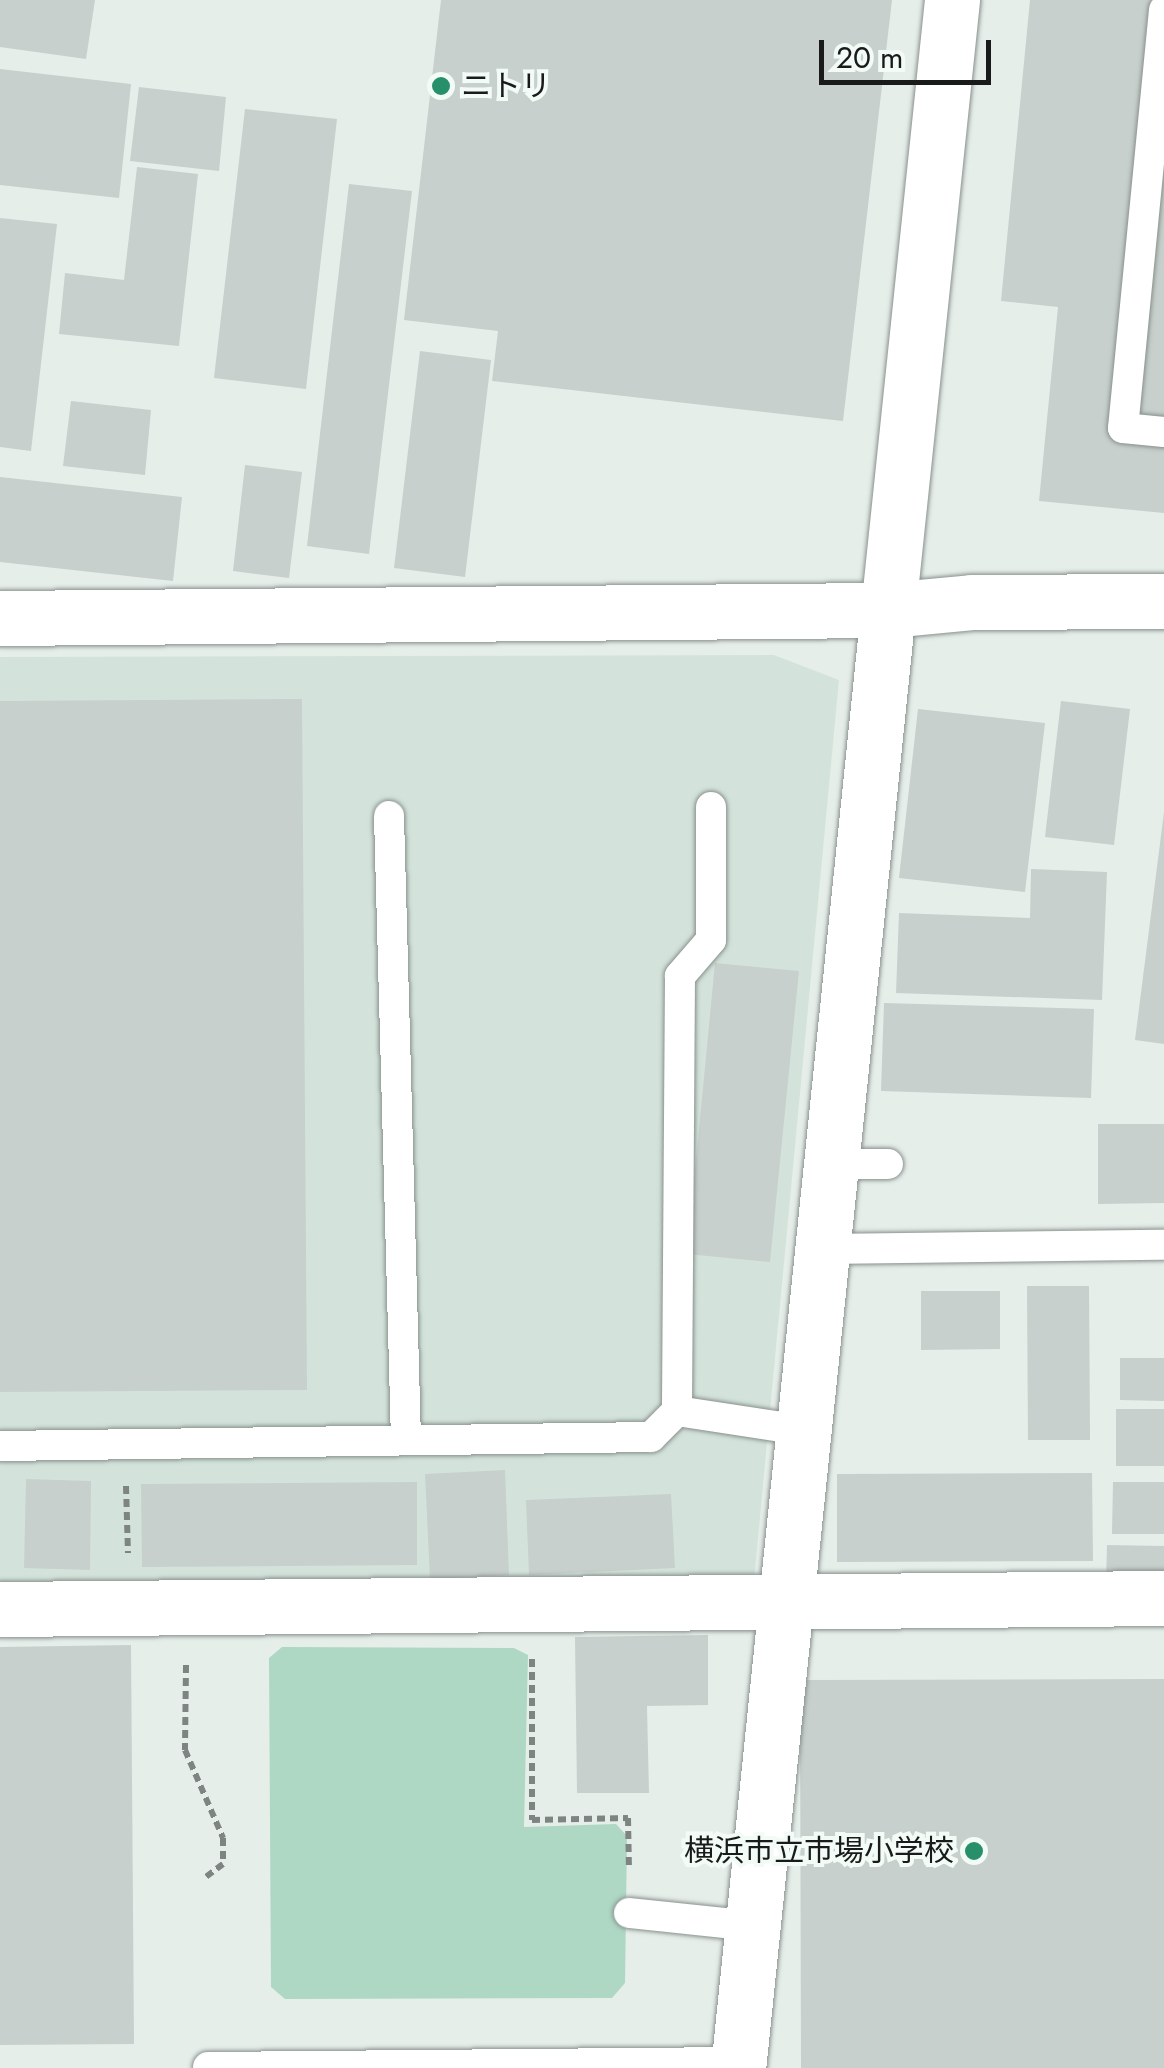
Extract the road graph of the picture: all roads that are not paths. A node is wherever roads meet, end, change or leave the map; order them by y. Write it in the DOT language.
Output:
graph roads {
  1 [pos="952,0"];
  2 [pos="1164,10"];
  3 [pos="1164,432"];
  4 [pos="1164,601"];
  5 [pos="888,610"];
  6 [pos="0,618"];
  7 [pos="712,807"];
  8 [pos="389,816"];
  9 [pos="828,1164"];
  10 [pos="888,1164"];
  11 [pos="1164,1245"];
  12 [pos="820,1249"];
  13 [pos="677,1411"];
  14 [pos="801,1430"];
  15 [pos="406,1440"];
  16 [pos="0,1446"];
  17 [pos="1164,1598"];
  18 [pos="783,1599"];
  19 [pos="0,1609"];
  20 [pos="629,1913"];
  21 [pos="752,1926"];
  22 [pos="738,2065"];
  23 [pos="208,2066"];
  1 -- 5 [label="street"];
  2 -- 3 [label="lane"];
  4 -- 5 [label="street"];
  5 -- 6 [label="street"];
  5 -- 9 [label="street"];
  7 -- 13 [label="lane"];
  8 -- 15 [label="lane"];
  9 -- 10 [label="lane"];
  9 -- 12 [label="street"];
  11 -- 12 [label="lane"];
  12 -- 14 [label="street"];
  13 -- 14 [label="lane"];
  13 -- 15 [label="lane"];
  14 -- 18 [label="street"];
  15 -- 16 [label="lane"];
  17 -- 18 [label="street"];
  18 -- 19 [label="street"];
  18 -- 21 [label="street"];
  20 -- 21 [label="lane"];
  21 -- 22 [label="street"];
  22 -- 23 [label="lane"];
}
